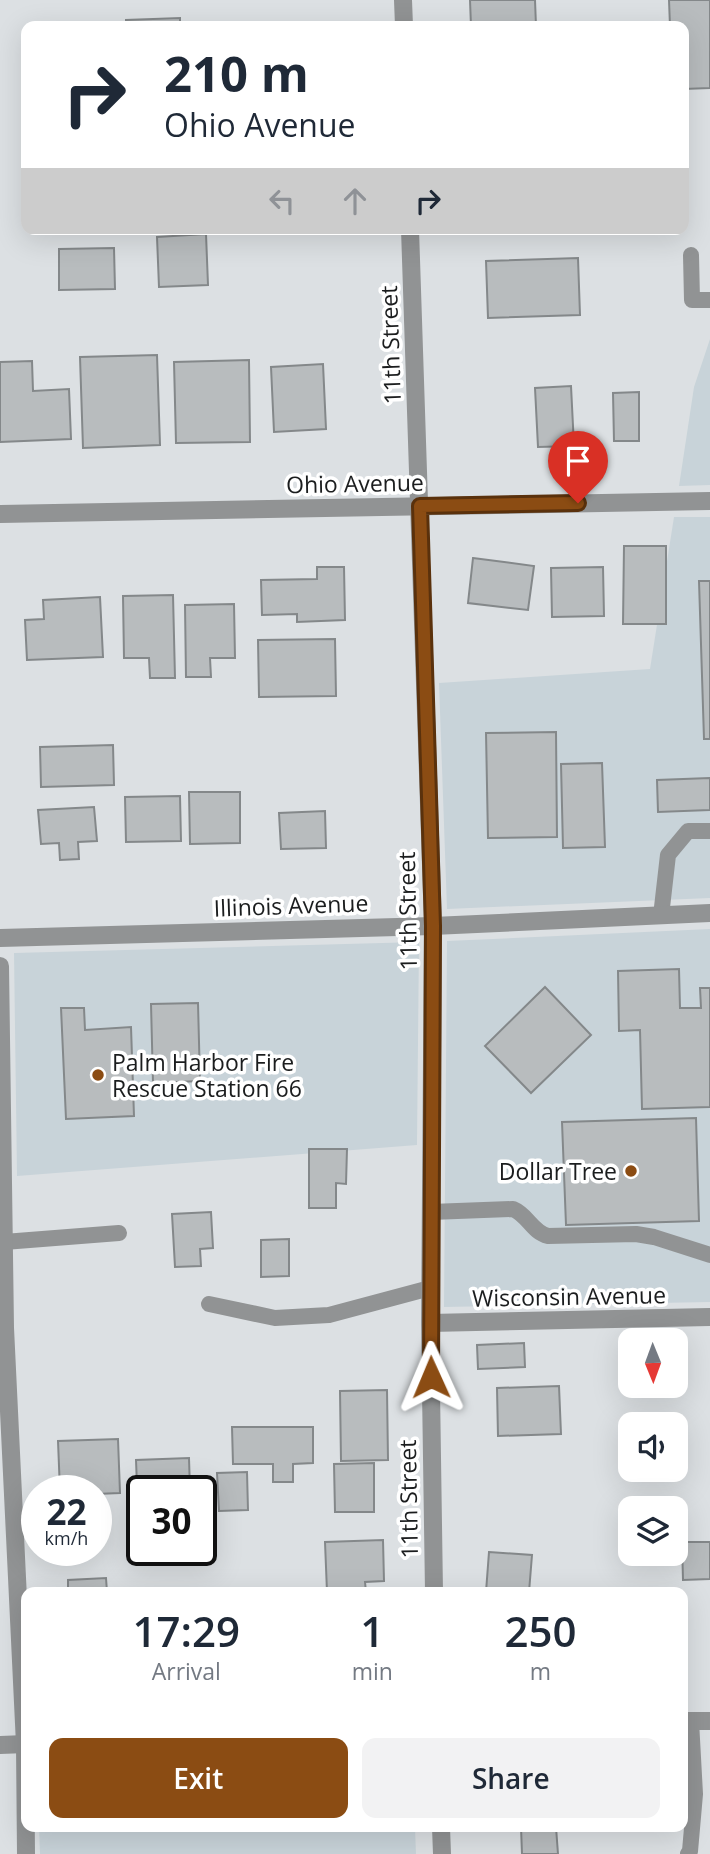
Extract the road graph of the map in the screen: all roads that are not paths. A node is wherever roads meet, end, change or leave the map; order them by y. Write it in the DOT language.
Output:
graph roads {
  1 [pos="403,0"];
  2 [pos="404,21"];
  3 [pos="410,235"];
  4 [pos="691,255"];
  5 [pos="710,300"];
  6 [pos="710,501"];
  7 [pos="420,506"];
  8 [pos="0,514"];
  9 [pos="710,831"];
  10 [pos="710,913"];
  11 [pos="661,916"];
  12 [pos="433,926"];
  13 [pos="0,938"];
  14 [pos="0,966"];
  15 [pos="430,1212"];
  16 [pos="119,1233"];
  17 [pos="4,1242"];
  18 [pos="709,1255"];
  19 [pos="430,1288"];
  20 [pos="209,1304"];
  21 [pos="710,1317"];
  22 [pos="430,1323"];
  23 [pos="3,1328"];
  24 [pos="434,1587"];
  25 [pos="21,1654"];
  26 [pos="688,1721"];
  27 [pos="710,1721"];
  28 [pos="688,1730"];
  29 [pos="21,1744"];
  30 [pos="0,1745"];
  31 [pos="26,1832"];
  32 [pos="441,1832"];
  33 [pos="26,1854"];
  34 [pos="442,1854"];
  35 [pos="688,1854"];
  1 -- 2 [label="street"];
  3 -- 7 [label="street, 11th Street"];
  4 -- 5 [label="lane"];
  6 -- 7 [label="street, Ohio Avenue"];
  7 -- 8 [label="street, Ohio Avenue"];
  7 -- 12 [label="street, 11th Street"];
  9 -- 11 [label="lane"];
  10 -- 11 [label="street, Illinois Avenue"];
  11 -- 12 [label="street, Illinois Avenue"];
  12 -- 13 [label="street, Illinois Avenue"];
  12 -- 15 [label="street, 11th Street"];
  14 -- 17 [label="street"];
  15 -- 18 [label="lane"];
  15 -- 19 [label="street, 11th Street"];
  16 -- 17 [label="lane"];
  17 -- 23 [label="street"];
  19 -- 20 [label="lane"];
  19 -- 22 [label="street, 11th Street"];
  21 -- 22 [label="street, Wisconsin Avenue"];
  22 -- 24 [label="street, 11th Street"];
  23 -- 25 [label="street"];
  26 -- 27 [label="street"];
  28 -- 35 [label="lane"];
  29 -- 30 [label="street"];
  31 -- 33 [label="street"];
  32 -- 34 [label="street"];
}
